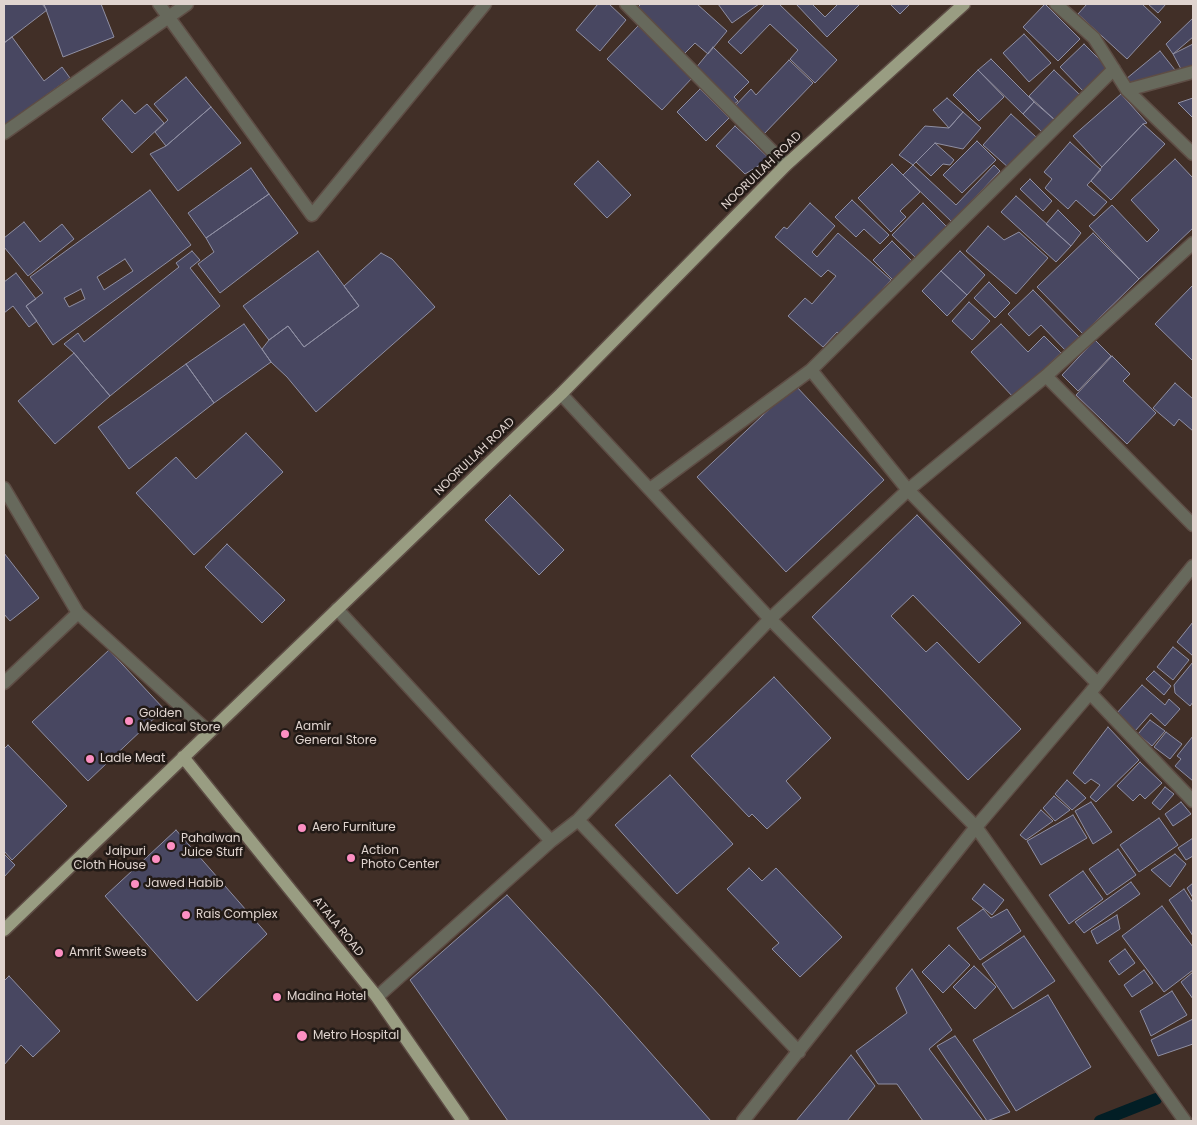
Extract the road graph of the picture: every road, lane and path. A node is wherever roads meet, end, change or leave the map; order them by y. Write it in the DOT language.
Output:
graph roads {
  1 [pos="159,4"];
  2 [pos="187,4"];
  3 [pos="485,4"];
  4 [pos="626,4"];
  5 [pos="964,4"];
  6 [pos="1056,4"];
  7 [pos="169,17"];
  8 [pos="1114,68"];
  9 [pos="1193,72"];
  10 [pos="1128,90"];
  11 [pos="4,133"];
  12 [pos="1193,154"];
  13 [pos="786,165"];
  14 [pos="1193,243"];
  15 [pos="811,370"];
  16 [pos="1046,376"];
  17 [pos="561,394"];
  18 [pos="4,488"];
  19 [pos="650,490"];
  20 [pos="908,490"];
  21 [pos="1193,525"];
  22 [pos="1193,566"];
  23 [pos="337,609"];
  24 [pos="78,613"];
  25 [pos="770,619"];
  26 [pos="4,684"];
  27 [pos="1094,688"];
  28 [pos="209,732"];
  29 [pos="184,757"];
  30 [pos="1193,801"];
  31 [pos="578,820"];
  32 [pos="976,827"];
  33 [pos="551,841"];
  34 [pos="4,930"];
  35 [pos="377,997"];
  36 [pos="799,1052"];
  37 [pos="463,1121"];
  38 [pos="743,1121"];
  39 [pos="1185,1121"];
  1 -- 7 [label="street"];
  2 -- 7 [label="street"];
  3 -- 7 [label="street"];
  4 -- 13 [label="street"];
  5 -- 13 [label="main road, NOORULLAH ROAD"];
  6 -- 8 [label="street"];
  7 -- 11 [label="street"];
  8 -- 10 [label="street"];
  8 -- 15 [label="street"];
  9 -- 10 [label="street"];
  10 -- 12 [label="street"];
  13 -- 17 [label="main road, NOORULLAH ROAD"];
  14 -- 16 [label="street"];
  15 -- 19 [label="street"];
  15 -- 20 [label="street"];
  16 -- 20 [label="street"];
  16 -- 21 [label="street"];
  17 -- 19 [label="street"];
  17 -- 23 [label="main road, NOORULLAH ROAD"];
  18 -- 24 [label="street"];
  19 -- 25 [label="street"];
  20 -- 25 [label="street"];
  20 -- 27 [label="street"];
  22 -- 27 [label="street"];
  23 -- 28 [label="main road, NOORULLAH ROAD"];
  23 -- 33 [label="street"];
  24 -- 26 [label="street"];
  24 -- 28 [label="street"];
  25 -- 31 [label="street"];
  25 -- 32 [label="street"];
  27 -- 30 [label="street"];
  27 -- 32 [label="street"];
  28 -- 29 [label="main road, NOORULLAH ROAD"];
  29 -- 34 [label="main road, NOORULLAH ROAD"];
  29 -- 35 [label="main road, ATALA ROAD"];
  31 -- 33 [label="street"];
  31 -- 36 [label="street"];
  32 -- 36 [label="street"];
  32 -- 39 [label="street"];
  33 -- 35 [label="street"];
  35 -- 37 [label="main road, ATALA ROAD"];
  36 -- 38 [label="street"];
}
